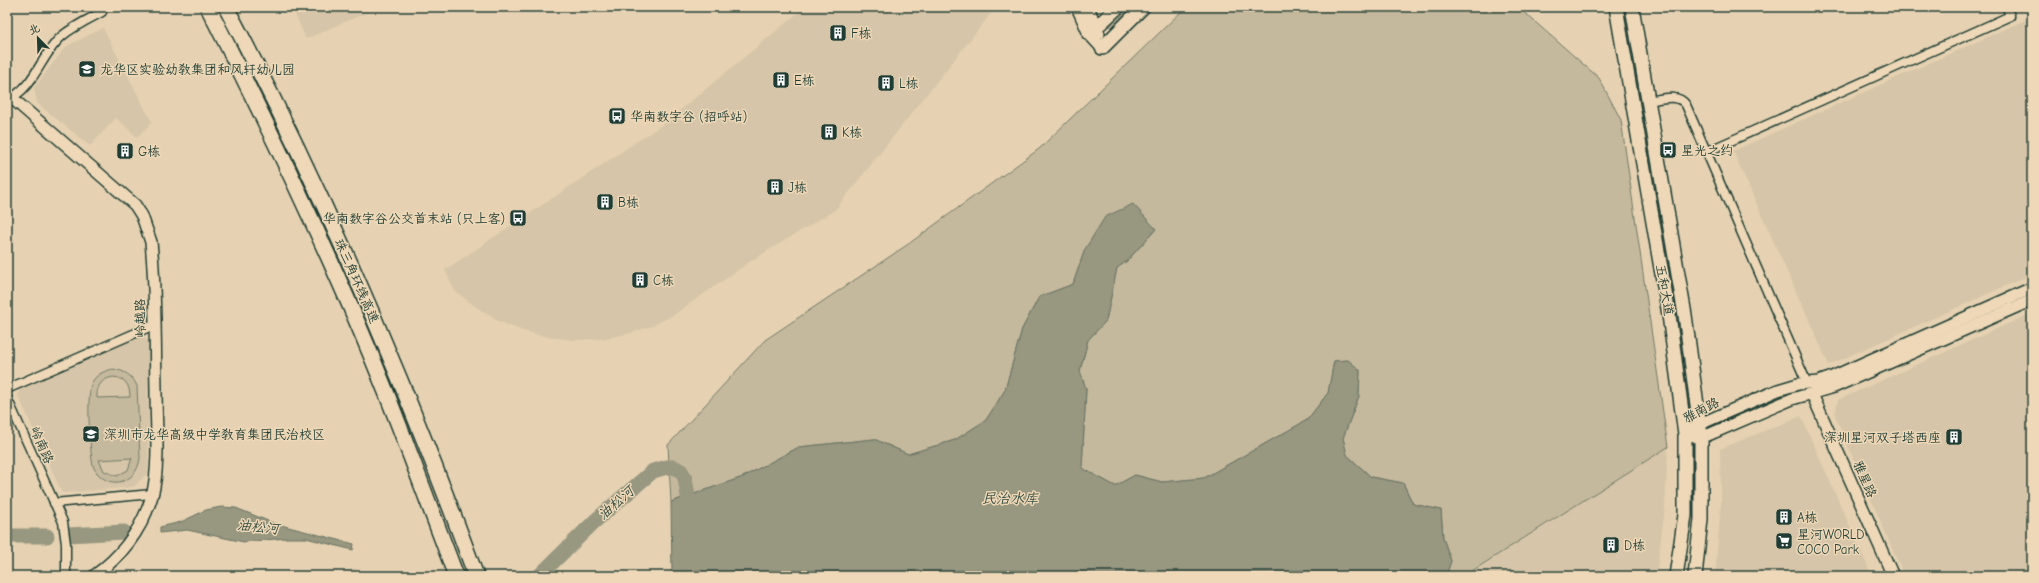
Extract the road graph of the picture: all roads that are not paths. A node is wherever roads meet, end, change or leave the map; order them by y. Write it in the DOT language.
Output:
graph roads {
  1 [pos="208,7"];
  2 [pos="226,7"];
  3 [pos="1077,7"];
  4 [pos="1088,7"];
  5 [pos="1118,7"];
  6 [pos="1143,7"];
  7 [pos="1616,7"];
  8 [pos="1632,7"];
  9 [pos="2006,7"];
  10 [pos="102,12"];
  11 [pos="1093,30"];
  12 [pos="1102,48"];
  13 [pos="9,99"];
  14 [pos="1648,101"];
  15 [pos="1706,152"];
  16 [pos="2032,288"];
  17 [pos="2032,300"];
  18 [pos="154,325"];
  19 [pos="1807,383"];
  20 [pos="7,389"];
  21 [pos="1812,394"];
  22 [pos="7,398"];
  23 [pos="1700,424"];
  24 [pos="1685,434"];
  25 [pos="1701,438"];
  26 [pos="152,494"];
  27 [pos="54,503"];
  28 [pos="473,569"];
  29 [pos="66,576"];
  30 [pos="94,576"];
  31 [pos="456,576"];
  32 [pos="1676,576"];
  33 [pos="1695,576"];
  34 [pos="1893,576"];
  1 -- 31 [label="highway, 珠三角环线高速"];
  2 -- 28 [label="highway, 珠三角环线高速"];
  3 -- 11 [label="street"];
  4 -- 11 [label="street"];
  5 -- 11 [label="main road"];
  6 -- 12 [label="main road"];
  7 -- 24 [label="main road, 五和大道"];
  8 -- 14 [label="main road, 五和大道"];
  9 -- 15 [label="street"];
  10 -- 13 [label="street"];
  11 -- 12 [label="street"];
  13 -- 18 [label="street, 岭越路"];
  14 -- 15 [label="street"];
  14 -- 23 [label="main road, 五和大道"];
  15 -- 19 [label="street"];
  16 -- 19 [label="street, 雅南路"];
  17 -- 21 [label="street, 雅南路"];
  18 -- 20 [label="street"];
  18 -- 26 [label="street, 岭越路"];
  19 -- 23 [label="street, 雅南路"];
  21 -- 25 [label="street, 雅南路"];
  21 -- 34 [label="street, 雅星路"];
  22 -- 27 [label="street, 岭南路"];
  23 -- 24 [label="street, 雅南路"];
  23 -- 25 [label="main road, 五和大道"];
  24 -- 25 [label="street, 雅南路"];
  24 -- 32 [label="main road, 五和大道"];
  25 -- 33 [label="main road, 五和大道"];
  26 -- 27 [label="street"];
  26 -- 30 [label="street, 岭越路"];
  27 -- 29 [label="street, 岭南路"];
}
